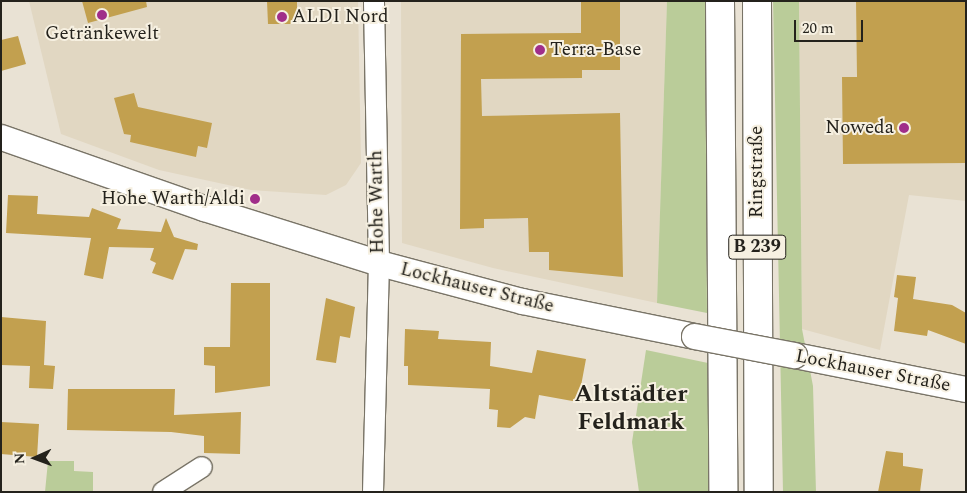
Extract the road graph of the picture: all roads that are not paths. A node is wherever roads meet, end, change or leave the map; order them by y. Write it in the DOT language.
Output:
graph roads {
  1 [pos="374,1"];
  2 [pos="720,1"];
  3 [pos="757,1"];
  4 [pos="1,137"];
  5 [pos="379,263"];
  6 [pos="966,390"];
  7 [pos="202,467"];
  8 [pos="163,492"];
  9 [pos="373,492"];
  10 [pos="724,492"];
  11 [pos="759,492"];
  1 -- 5 [label="street, Hohe Warth"];
  2 -- 10 [label="highway, Ringstraße / B 239"];
  3 -- 11 [label="highway, Ringstraße / B 239"];
  4 -- 5 [label="street, Lockhauser Straße"];
  5 -- 6 [label="street, Lockhauser Straße, bridge"];
  5 -- 9 [label="street, Hohe Warth"];
  7 -- 8 [label="street"];
}
